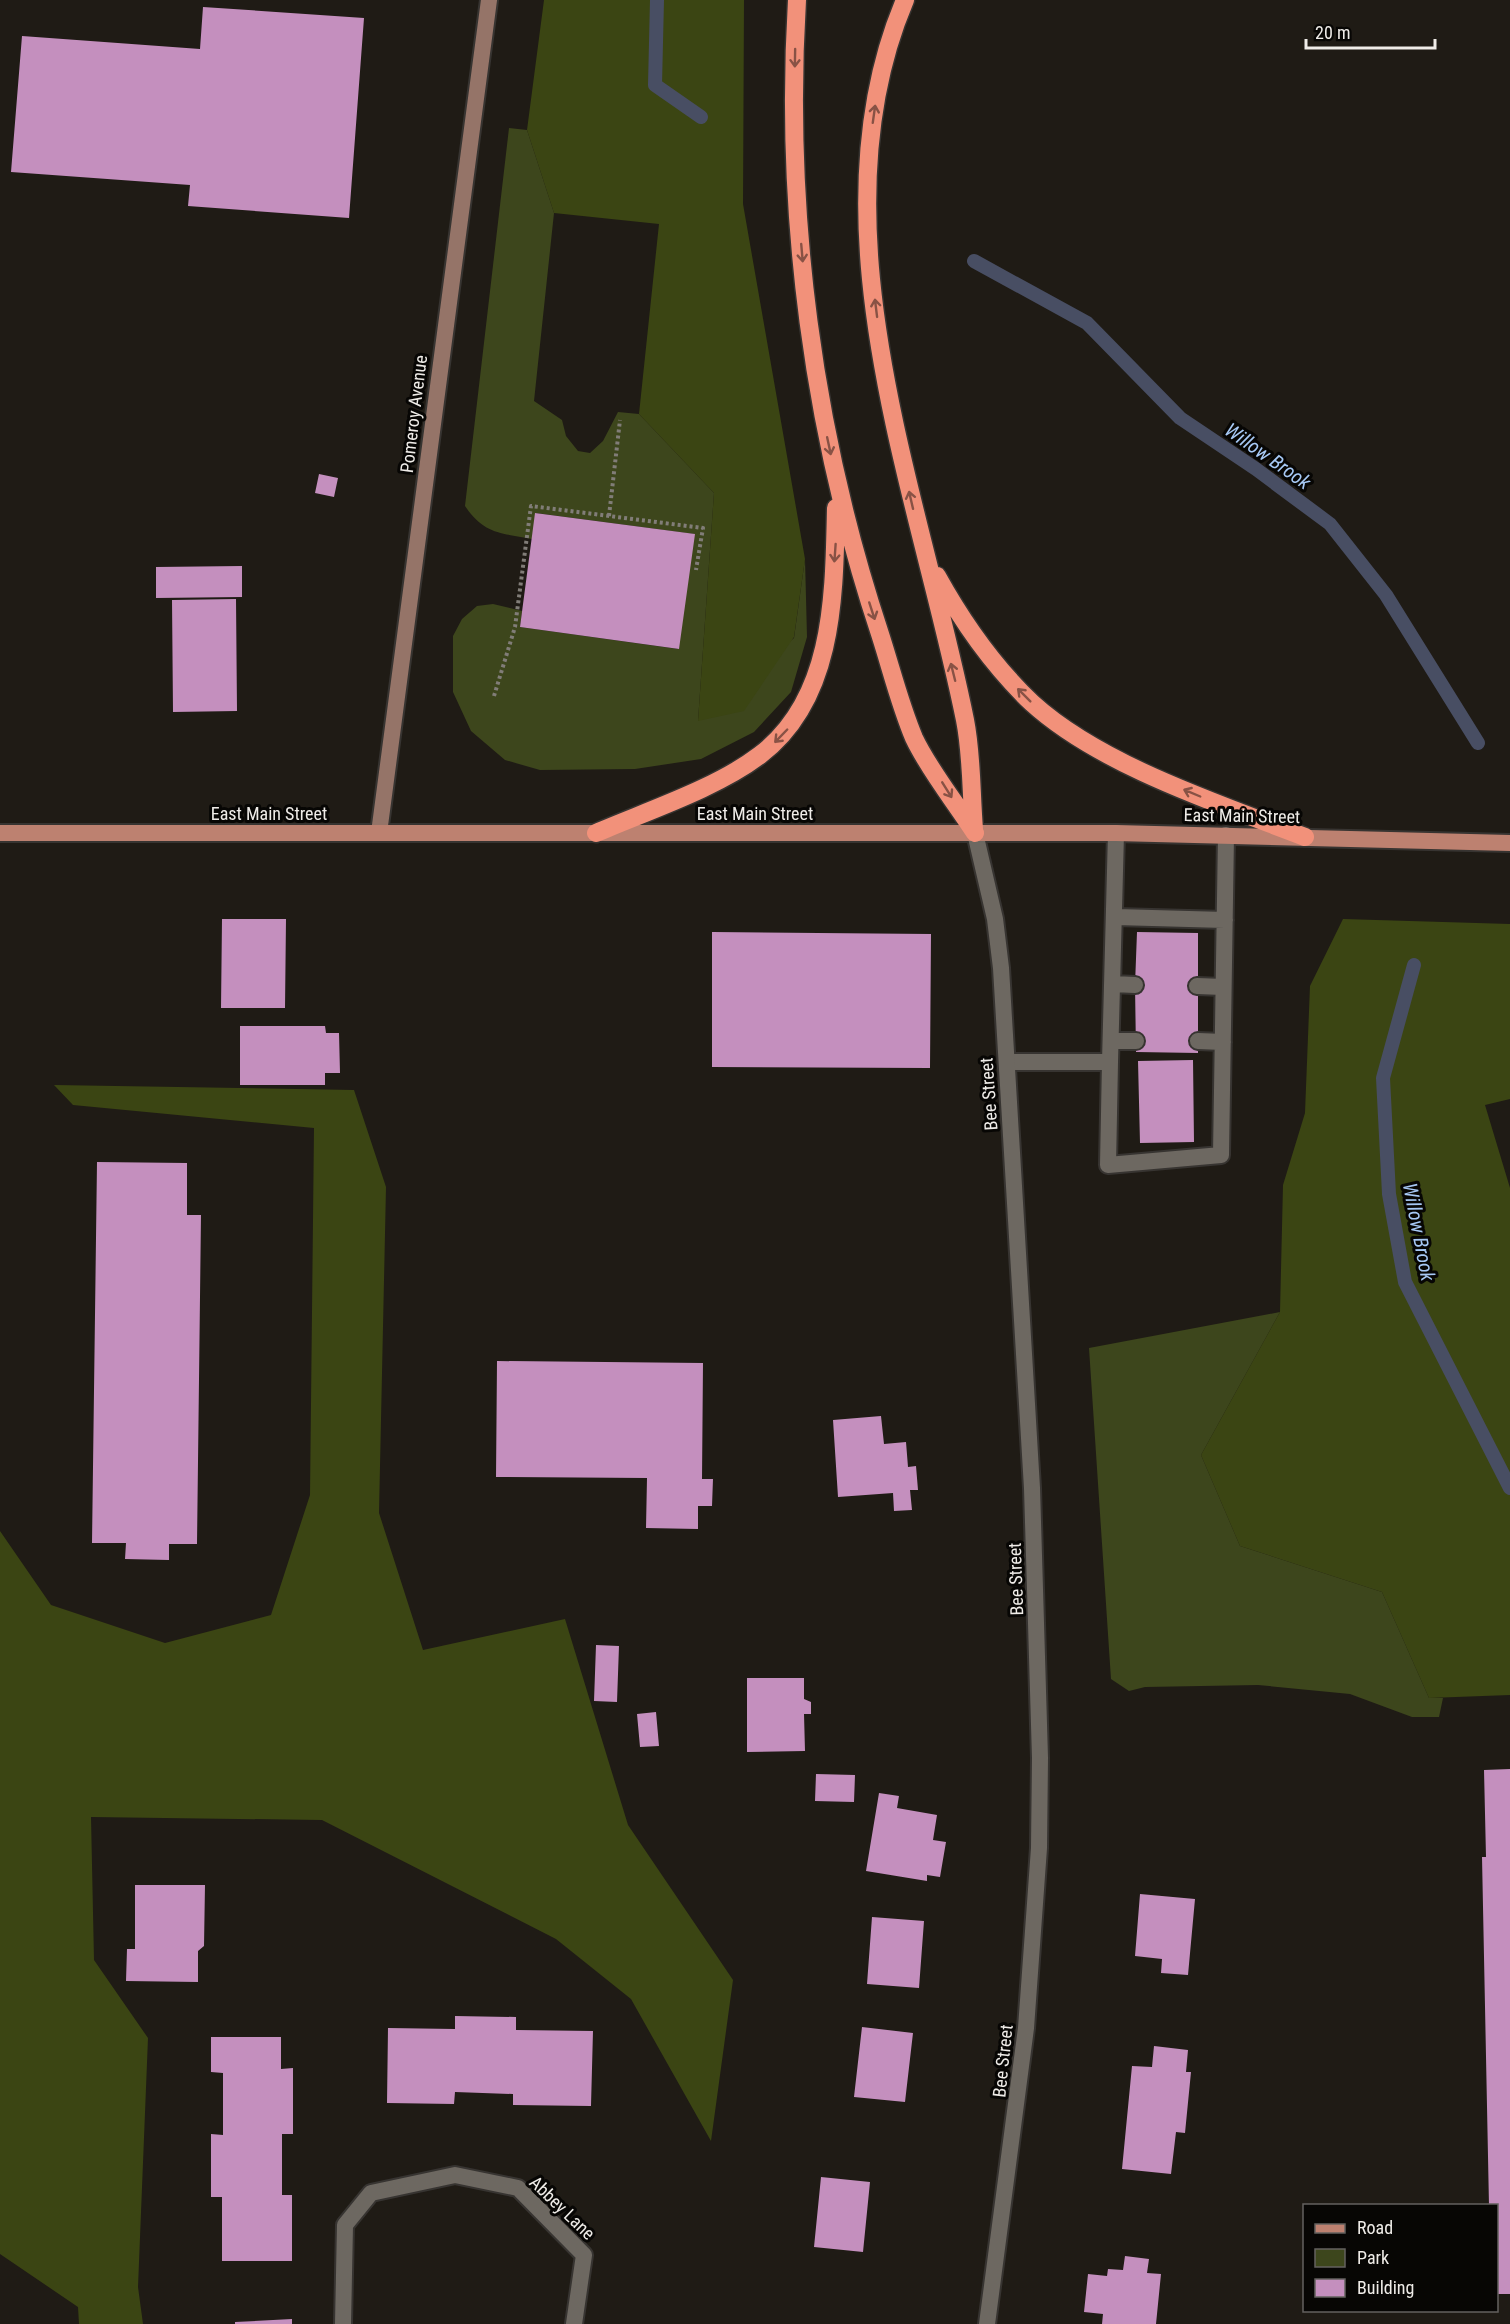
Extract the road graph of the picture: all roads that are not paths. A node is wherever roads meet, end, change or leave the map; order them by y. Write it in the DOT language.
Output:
graph roads {
  1 [pos="489,0"];
  2 [pos="797,0"];
  3 [pos="905,0"];
  4 [pos="835,473"];
  5 [pos="925,556"];
  6 [pos="0,833"];
  7 [pos="379,833"];
  8 [pos="596,833"];
  9 [pos="975,833"];
  10 [pos="1116,833"];
  11 [pos="1226,835"];
  12 [pos="1305,837"];
  13 [pos="1510,843"];
  14 [pos="1116,917"];
  15 [pos="1225,920"];
  16 [pos="1113,984"];
  17 [pos="1135,985"];
  18 [pos="1197,986"];
  19 [pos="1223,987"];
  20 [pos="1112,1041"];
  21 [pos="1136,1041"];
  22 [pos="1198,1041"];
  23 [pos="1223,1042"];
  24 [pos="1007,1062"];
  25 [pos="1110,1062"];
  26 [pos="343,2324"];
  27 [pos="573,2324"];
  28 [pos="987,2324"];
  1 -- 7 [label="main road, Pomeroy Avenue"];
  2 -- 4 [label="highway, one-way"];
  5 -- 3 [label="highway, one-way"];
  4 -- 8 [label="highway, one-way"];
  4 -- 9 [label="highway, one-way"];
  9 -- 5 [label="highway, one-way"];
  12 -- 5 [label="highway, one-way"];
  6 -- 7 [label="main road, East Main Street"];
  7 -- 8 [label="main road, East Main Street"];
  8 -- 9 [label="main road, East Main Street"];
  9 -- 10 [label="main road, East Main Street"];
  9 -- 24 [label="street, Bee Street"];
  10 -- 11 [label="main road, East Main Street"];
  10 -- 14 [label="street"];
  11 -- 12 [label="main road, East Main Street"];
  11 -- 15 [label="street"];
  12 -- 13 [label="main road, East Main Street"];
  14 -- 15 [label="street"];
  14 -- 16 [label="street"];
  15 -- 19 [label="street"];
  16 -- 17 [label="street"];
  16 -- 20 [label="street"];
  18 -- 19 [label="street"];
  19 -- 23 [label="street"];
  20 -- 21 [label="street"];
  20 -- 25 [label="street"];
  22 -- 23 [label="street"];
  23 -- 25 [label="street"];
  24 -- 25 [label="street"];
  24 -- 28 [label="street, Bee Street"];
  26 -- 27 [label="street, Abbey Lane"];
}
